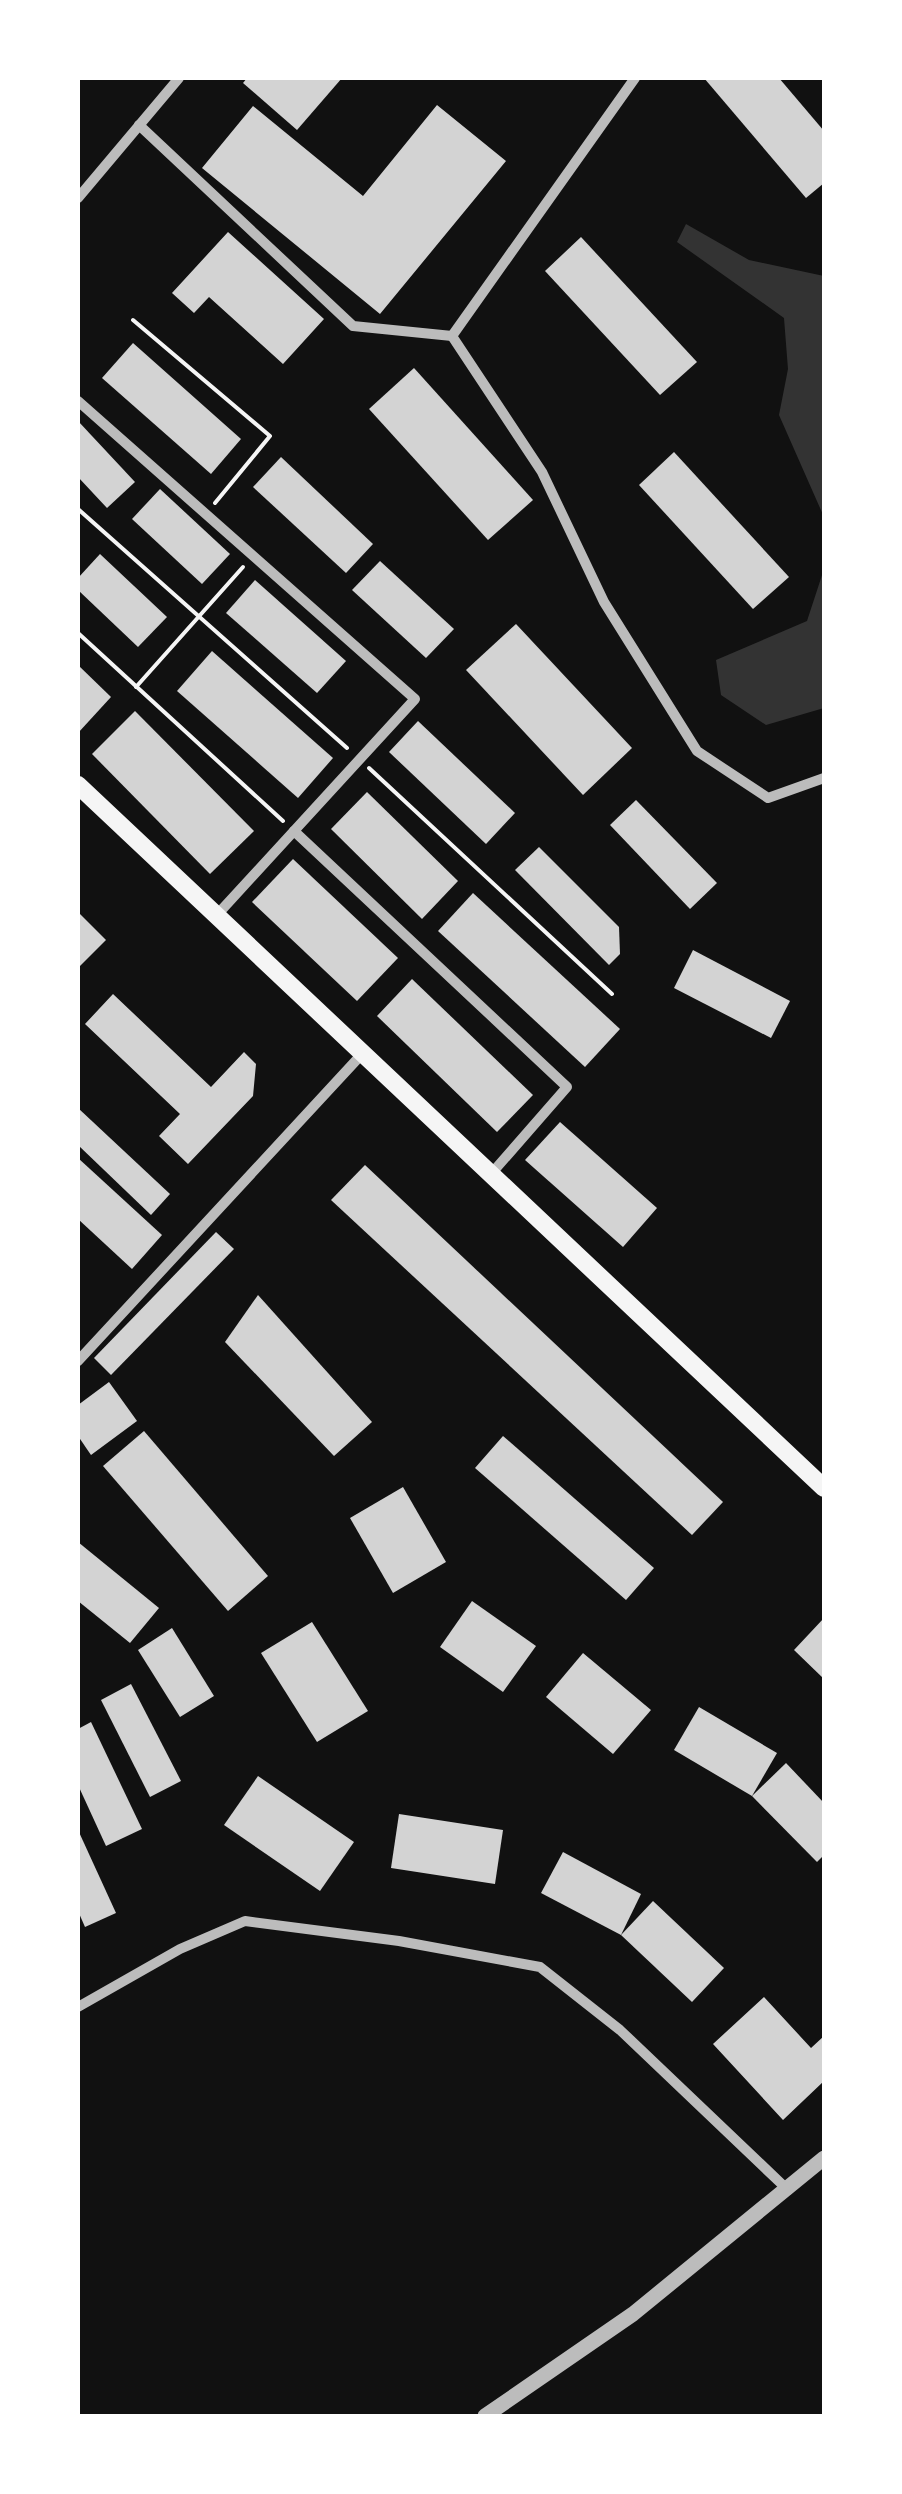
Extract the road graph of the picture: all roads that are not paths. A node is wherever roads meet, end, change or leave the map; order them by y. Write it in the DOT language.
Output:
graph roads {
  1 [pos="179,78"];
  2 [pos="635,78"];
  3 [pos="140,125"];
  4 [pos="78,198"];
  5 [pos="452,336"];
  6 [pos="78,402"];
  7 [pos="824,778"];
  8 [pos="78,785"];
  9 [pos="294,831"];
  10 [pos="216,916"];
  11 [pos="362,1054"];
  12 [pos="490,1174"];
  13 [pos="78,1361"];
  14 [pos="824,1488"];
  15 [pos="78,2007"];
  16 [pos="824,2158"];
  17 [pos="788,2190"];
  18 [pos="485,2416"];
  1 -- 3 [label="street"];
  2 -- 5 [label="street"];
  3 -- 4 [label="street"];
  3 -- 5 [label="street"];
  5 -- 7 [label="street"];
  6 -- 9 [label="street"];
  8 -- 10 [label="main road"];
  9 -- 10 [label="street"];
  9 -- 12 [label="street"];
  10 -- 11 [label="main road"];
  11 -- 12 [label="main road"];
  11 -- 13 [label="street"];
  12 -- 14 [label="main road"];
  15 -- 17 [label="street"];
  16 -- 17 [label="street"];
  17 -- 18 [label="street"];
}
